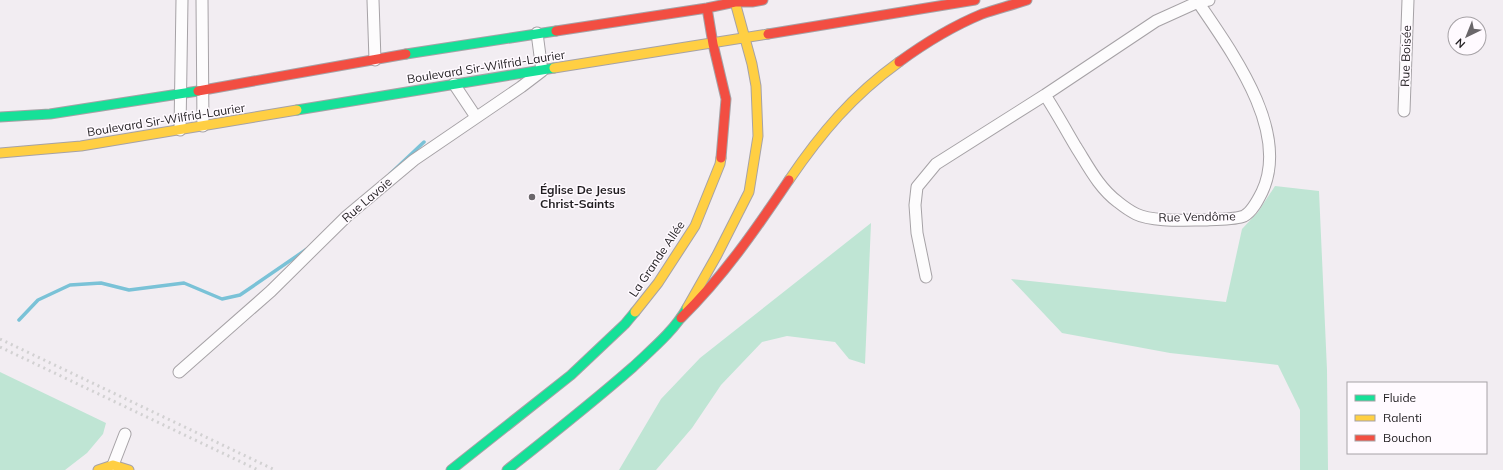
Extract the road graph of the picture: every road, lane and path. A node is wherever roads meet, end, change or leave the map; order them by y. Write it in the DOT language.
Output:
graph roads {
  1 [pos="182,0"];
  2 [pos="202,0"];
  3 [pos="373,0"];
  4 [pos="763,0"];
  5 [pos="975,0"];
  6 [pos="1027,0"];
  7 [pos="1408,0"];
  8 [pos="735,1"];
  9 [pos="1204,1"];
  10 [pos="707,4"];
  11 [pos="537,33"];
  12 [pos="745,38"];
  13 [pos="713,44"];
  14 [pos="375,60"];
  15 [pos="542,71"];
  16 [pos="454,84"];
  17 [pos="202,90"];
  18 [pos="181,94"];
  19 [pos="1045,95"];
  20 [pos="1404,111"];
  21 [pos="0,117"];
  22 [pos="476,117"];
  23 [pos="203,126"];
  24 [pos="180,130"];
  25 [pos="0,153"];
  26 [pos="926,277"];
  27 [pos="681,318"];
  28 [pos="179,372"];
  29 [pos="125,434"];
  30 [pos="113,465"];
  31 [pos="98,470"];
  32 [pos="129,470"];
  33 [pos="451,470"];
  34 [pos="507,470"];
  1 -- 18 [label="street"];
  2 -- 17 [label="street"];
  3 -- 14 [label="street"];
  4 -- 8 [label="main road, Boulevard Sir-Wilfrid-Laurier"];
  5 -- 12 [label="main road, Boulevard Sir-Wilfrid-Laurier"];
  6 -- 27 [label="main road"];
  7 -- 20 [label="street, Rue Boisée"];
  8 -- 10 [label="main road, Boulevard Sir-Wilfrid-Laurier"];
  8 -- 12 [label="main road"];
  9 -- 19 [label="street, Rue Vendôme"];
  9 -- 19 [label="street, Rue Vendôme"];
  10 -- 11 [label="main road, Boulevard Sir-Wilfrid-Laurier"];
  10 -- 13 [label="main road, La Grande Allée"];
  11 -- 14 [label="main road, Boulevard Sir-Wilfrid-Laurier"];
  11 -- 15 [label="street"];
  12 -- 13 [label="main road, Boulevard Sir-Wilfrid-Laurier"];
  12 -- 27 [label="main road"];
  13 -- 15 [label="main road, Boulevard Sir-Wilfrid-Laurier"];
  13 -- 33 [label="main road, La Grande Allée"];
  14 -- 17 [label="main road, Boulevard Sir-Wilfrid-Laurier"];
  15 -- 16 [label="main road, Boulevard Sir-Wilfrid-Laurier"];
  15 -- 22 [label="street, Rue Lavoie"];
  16 -- 22 [label="street"];
  16 -- 23 [label="main road, Boulevard Sir-Wilfrid-Laurier"];
  17 -- 18 [label="main road, Boulevard Sir-Wilfrid-Laurier"];
  17 -- 23 [label="street"];
  18 -- 21 [label="main road, Boulevard Sir-Wilfrid-Laurier"];
  18 -- 24 [label="street"];
  19 -- 26 [label="street, Rue Vendôme"];
  22 -- 28 [label="street, Rue Lavoie"];
  23 -- 24 [label="main road, Boulevard Sir-Wilfrid-Laurier"];
  24 -- 25 [label="main road, Boulevard Sir-Wilfrid-Laurier"];
  27 -- 34 [label="main road"];
  29 -- 30 [label="street"];
  30 -- 31 [label="main road"];
  30 -- 32 [label="main road"];
}
